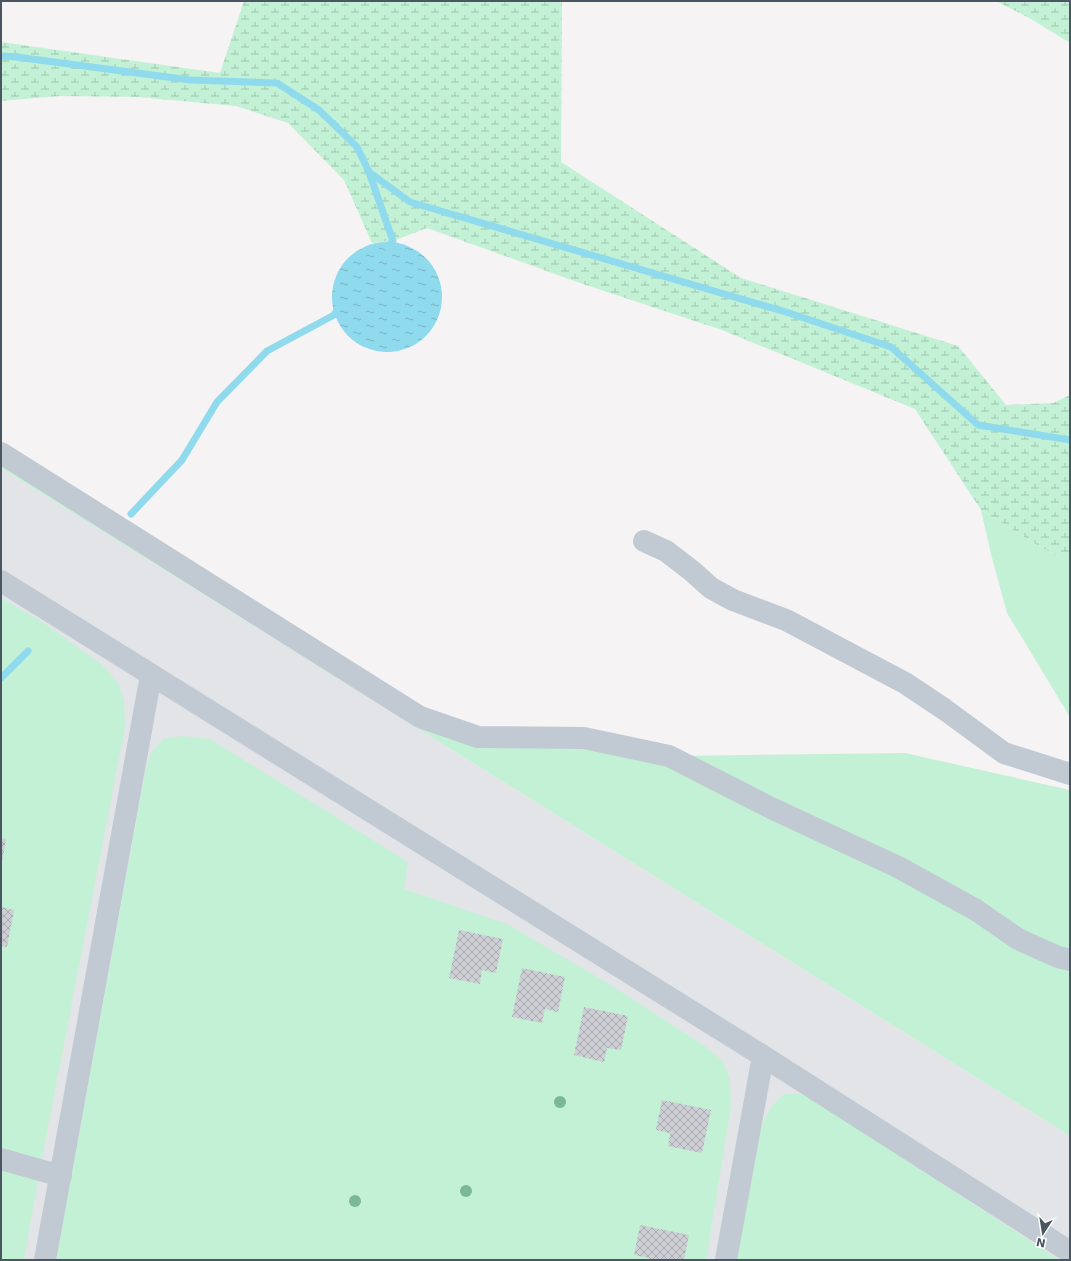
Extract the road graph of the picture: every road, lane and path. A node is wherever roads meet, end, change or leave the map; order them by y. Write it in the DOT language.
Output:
graph roads {
  1 [pos="1,453"];
  2 [pos="644,541"];
  3 [pos="1,581"];
  4 [pos="151,675"];
  5 [pos="1070,774"];
  6 [pos="1070,960"];
  7 [pos="763,1056"];
  8 [pos="1,1159"];
  9 [pos="61,1176"];
  10 [pos="1070,1252"];
  11 [pos="45,1260"];
  12 [pos="726,1260"];
  1 -- 6 [label="lane"];
  2 -- 5 [label="lane"];
  3 -- 4 [label="lane"];
  4 -- 7 [label="lane"];
  4 -- 9 [label="lane"];
  7 -- 10 [label="lane"];
  7 -- 12 [label="lane"];
  8 -- 9 [label="lane"];
  9 -- 11 [label="lane"];
}
